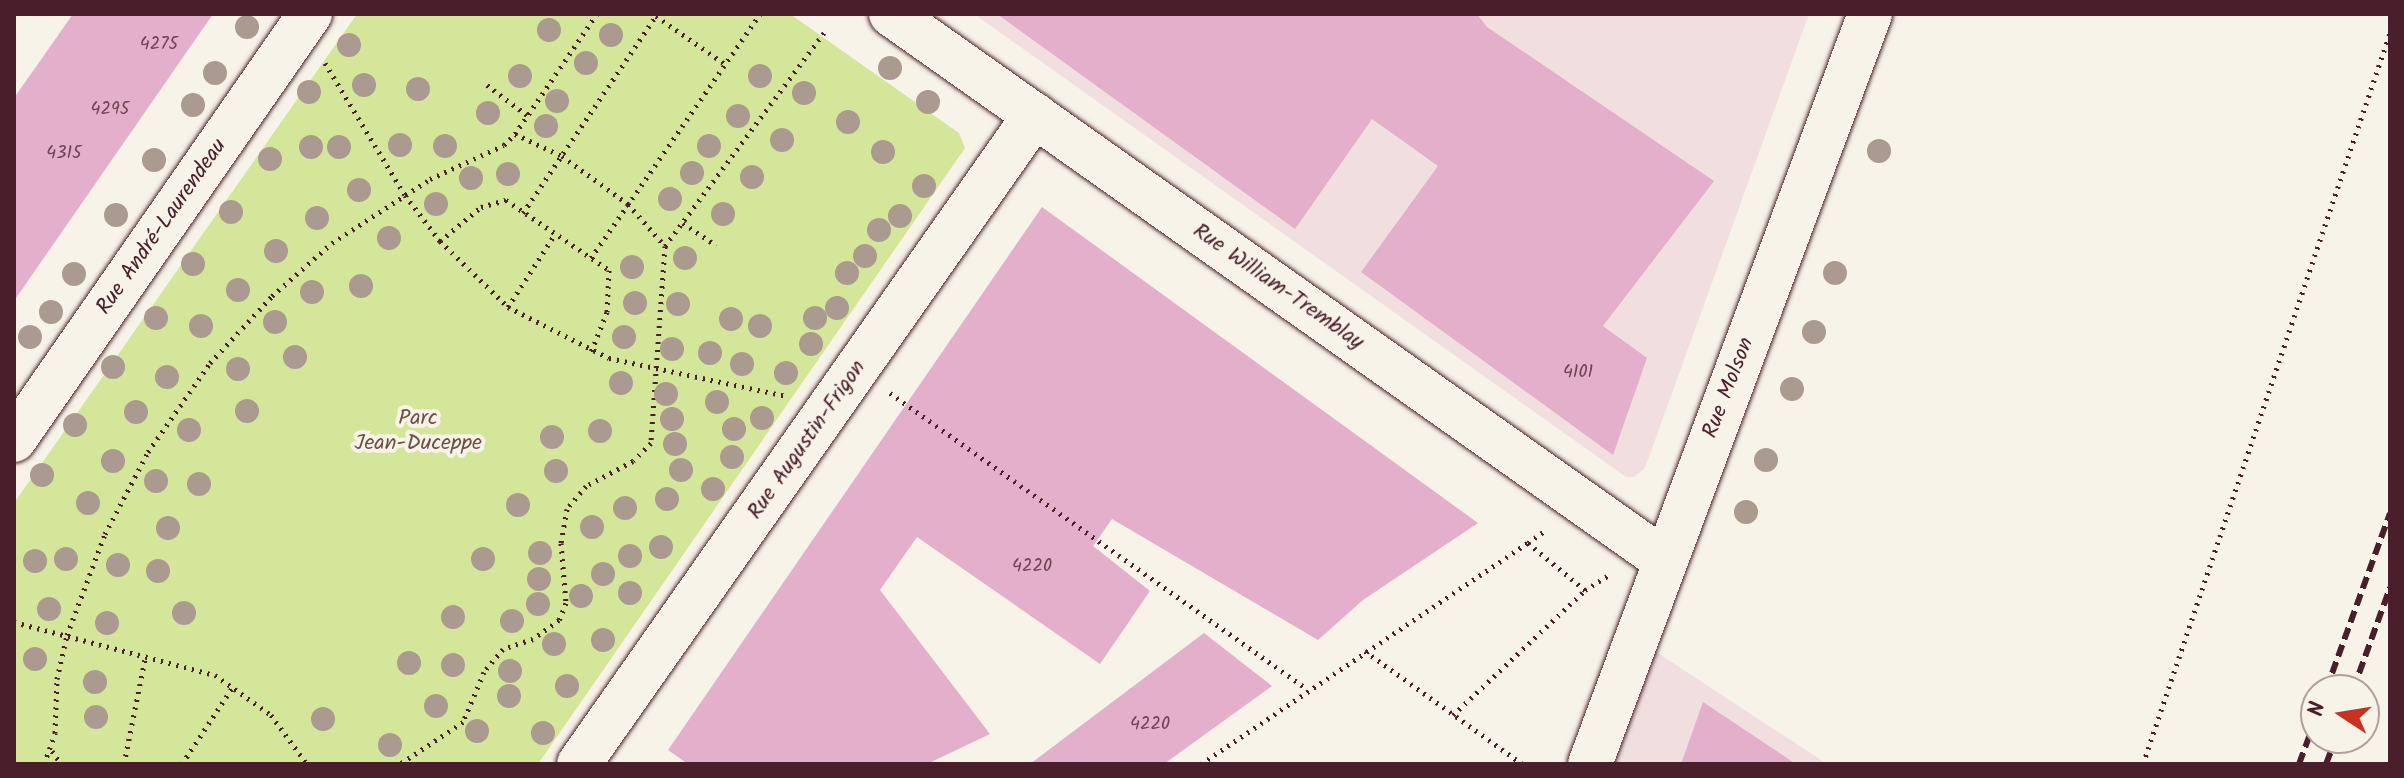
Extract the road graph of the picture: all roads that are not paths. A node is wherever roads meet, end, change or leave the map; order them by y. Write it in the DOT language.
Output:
graph roads {
  1 [pos="310,14"];
  2 [pos="891,14"];
  3 [pos="1870,14"];
  4 [pos="1035,115"];
  5 [pos="14,440"];
  6 [pos="1664,560"];
  7 [pos="579,764"];
  8 [pos="1590,764"];
  1 -- 5 [label="street, Rue André-Laurendeau"];
  2 -- 4 [label="street, Rue William-Tremblay"];
  3 -- 6 [label="street, Rue Molson"];
  4 -- 6 [label="street, Rue William-Tremblay"];
  4 -- 7 [label="street, Rue Augustin-Frigon"];
  6 -- 8 [label="street, Rue Molson"];
}
